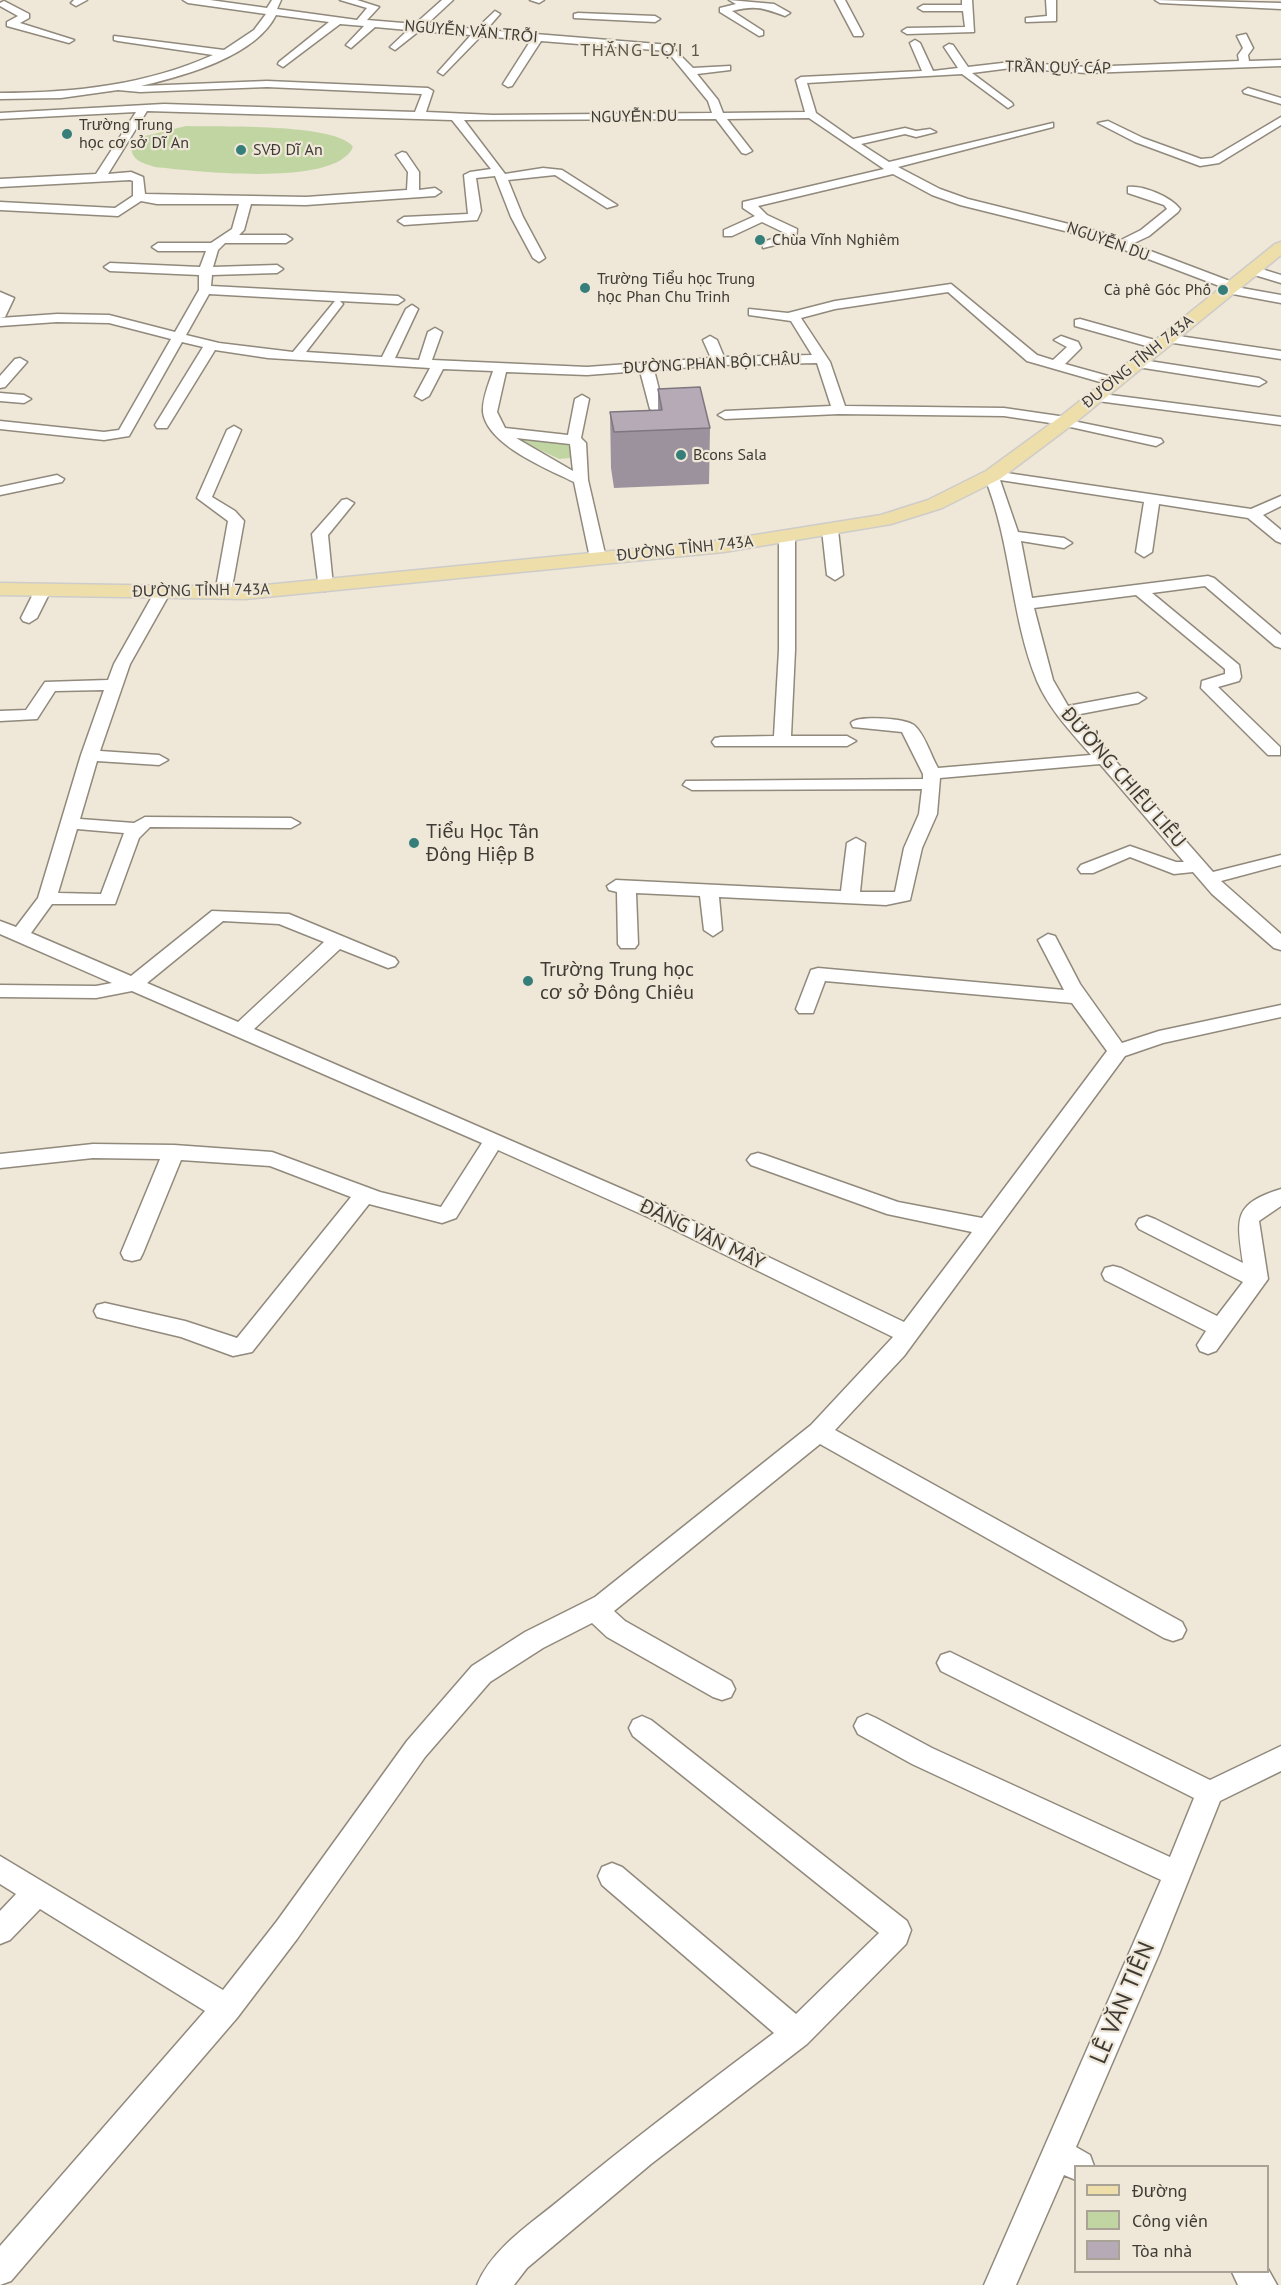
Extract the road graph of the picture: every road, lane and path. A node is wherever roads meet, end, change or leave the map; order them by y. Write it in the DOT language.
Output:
graph roads {
  1 [pos="188,0"];
  2 [pos="279,0"];
  3 [pos="345,0"];
  4 [pos="448,0"];
  5 [pos="734,0"];
  6 [pos="840,0"];
  7 [pos="1051,0"];
  8 [pos="1160,0"];
  9 [pos="6,3"];
  10 [pos="745,4"];
  11 [pos="967,4"];
  12 [pos="1281,6"];
  13 [pos="923,8"];
  14 [pos="273,12"];
  15 [pos="785,13"];
  16 [pos="495,14"];
  17 [pos="578,16"];
  18 [pos="655,19"];
  19 [pos="338,20"];
  20 [pos="1030,20"];
  21 [pos="358,23"];
  22 [pos="372,24"];
  23 [pos="419,28"];
  24 [pos="907,31"];
  25 [pos="476,32"];
  26 [pos="759,33"];
  27 [pos="858,34"];
  28 [pos="1242,36"];
  29 [pos="118,38"];
  30 [pos="537,38"];
  31 [pos="69,40"];
  32 [pos="915,43"];
  33 [pos="351,45"];
  34 [pos="949,46"];
  35 [pos="395,47"];
  36 [pos="228,54"];
  37 [pos="1042,54"];
  38 [pos="1281,63"];
  39 [pos="283,64"];
  40 [pos="1030,65"];
  41 [pos="1245,65"];
  42 [pos="726,68"];
  43 [pos="965,71"];
  44 [pos="443,72"];
  45 [pos="688,72"];
  46 [pos="117,73"];
  47 [pos="923,77"];
  48 [pos="508,84"];
  49 [pos="111,87"];
  50 [pos="1248,91"];
  51 [pos="0,96"];
  52 [pos="1281,101"];
  53 [pos="1008,105"];
  54 [pos="144,108"];
  55 [pos="420,114"];
  56 [pos="810,115"];
  57 [pos="0,116"];
  58 [pos="455,116"];
  59 [pos="719,116"];
  60 [pos="1281,120"];
  61 [pos="1104,123"];
  62 [pos="1049,125"];
  63 [pos="930,132"];
  64 [pos="854,142"];
  65 [pos="746,151"];
  66 [pos="402,155"];
  67 [pos="891,168"];
  68 [pos="500,175"];
  69 [pos="100,177"];
  70 [pos="0,183"];
  71 [pos="1132,190"];
  72 [pos="412,192"];
  73 [pos="435,192"];
  74 [pos="139,197"];
  75 [pos="246,200"];
  76 [pos="611,205"];
  77 [pos="0,206"];
  78 [pos="762,218"];
  79 [pos="404,221"];
  80 [pos="728,233"];
  81 [pos="286,239"];
  82 [pos="220,243"];
  83 [pos="767,245"];
  84 [pos="1120,245"];
  85 [pos="159,247"];
  86 [pos="1281,247"];
  87 [pos="538,258"];
  88 [pos="110,267"];
  89 [pos="277,269"];
  90 [pos="1252,270"];
  91 [pos="205,271"];
  92 [pos="1281,279"];
  93 [pos="1228,288"];
  94 [pos="205,290"];
  95 [pos="0,296"];
  96 [pos="1281,299"];
  97 [pos="398,300"];
  98 [pos="337,303"];
  99 [pos="412,309"];
  100 [pos="754,312"];
  101 [pos="0,314"];
  102 [pos="792,316"];
  103 [pos="0,321"];
  104 [pos="1080,322"];
  105 [pos="435,332"];
  106 [pos="177,336"];
  107 [pos="710,340"];
  108 [pos="1060,340"];
  109 [pos="1161,342"];
  110 [pos="211,345"];
  111 [pos="1281,355"];
  112 [pos="296,356"];
  113 [pos="821,359"];
  114 [pos="20,362"];
  115 [pos="719,362"];
  116 [pos="386,363"];
  117 [pos="424,364"];
  118 [pos="438,365"];
  119 [pos="1056,365"];
  120 [pos="501,366"];
  121 [pos="646,367"];
  122 [pos="1124,373"];
  123 [pos="1259,382"];
  124 [pos="0,384"];
  125 [pos="1226,391"];
  126 [pos="422,396"];
  127 [pos="0,397"];
  128 [pos="1095,397"];
  129 [pos="24,399"];
  130 [pos="582,399"];
  131 [pos="657,409"];
  132 [pos="839,410"];
  133 [pos="725,415"];
  134 [pos="1281,421"];
  135 [pos="1065,422"];
  136 [pos="162,425"];
  137 [pos="7,426"];
  138 [pos="234,430"];
  139 [pos="497,431"];
  140 [pos="574,440"];
  141 [pos="1156,442"];
  142 [pos="0,444"];
  143 [pos="992,476"];
  144 [pos="57,479"];
  145 [pos="581,480"];
  146 [pos="0,491"];
  147 [pos="1152,499"];
  148 [pos="1281,500"];
  149 [pos="347,503"];
  150 [pos="1253,514"];
  151 [pos="830,530"];
  152 [pos="1011,535"];
  153 [pos="787,537"];
  154 [pos="1281,538"];
  155 [pos="1064,543"];
  156 [pos="1144,552"];
  157 [pos="598,558"];
  158 [pos="836,576"];
  159 [pos="325,586"];
  160 [pos="0,589"];
  161 [pos="43,590"];
  162 [pos="1139,590"];
  163 [pos="162,593"];
  164 [pos="223,593"];
  165 [pos="1025,604"];
  166 [pos="30,618"];
  167 [pos="1281,643"];
  168 [pos="115,685"];
  169 [pos="1138,698"];
  170 [pos="1063,712"];
  171 [pos="0,716"];
  172 [pos="859,723"];
  173 [pos="782,741"];
  174 [pos="847,741"];
  175 [pos="721,742"];
  176 [pos="1274,751"];
  177 [pos="90,756"];
  178 [pos="1102,759"];
  179 [pos="159,760"];
  180 [pos="932,779"];
  181 [pos="692,785"];
  182 [pos="70,823"];
  183 [pos="291,823"];
  184 [pos="137,829"];
  185 [pos="856,843"];
  186 [pos="1281,860"];
  187 [pos="1087,869"];
  188 [pos="1204,872"];
  189 [pos="710,889"];
  190 [pos="850,897"];
  191 [pos="47,898"];
  192 [pos="0,927"];
  193 [pos="712,930"];
  194 [pos="20,935"];
  195 [pos="1048,940"];
  196 [pos="337,941"];
  197 [pos="628,944"];
  198 [pos="1281,944"];
  199 [pos="388,962"];
  200 [pos="133,985"];
  201 [pos="1,993"];
  202 [pos="1076,997"];
  203 [pos="806,1009"];
  204 [pos="1281,1011"];
  205 [pos="239,1032"];
  206 [pos="1118,1051"];
  207 [pos="494,1140"];
  208 [pos="174,1152"];
  209 [pos="758,1160"];
  210 [pos="0,1161"];
  211 [pos="364,1194"];
  212 [pos="1281,1197"];
  213 [pos="1147,1224"];
  214 [pos="986,1227"];
  215 [pos="132,1253"];
  216 [pos="1113,1274"];
  217 [pos="1257,1279"];
  218 [pos="105,1311"];
  219 [pos="908,1334"];
  220 [pos="819,1432"];
  221 [pos="594,1609"];
  222 [pos="1173,1630"];
  223 [pos="950,1663"];
  224 [pos="722,1689"];
  225 [pos="867,1726"];
  226 [pos="642,1728"];
  227 [pos="1281,1758"];
  228 [pos="1210,1793"];
  229 [pos="0,1869"];
  230 [pos="1177,1874"];
  231 [pos="612,1876"];
  232 [pos="37,1892"];
  233 [pos="0,1931"];
  234 [pos="227,2008"];
  235 [pos="797,2034"];
  236 [pos="1068,2160"];
  237 [pos="0,2270"];
  238 [pos="1250,2273"];
  239 [pos="493,2285"];
  240 [pos="1000,2285"];
  241 [pos="1261,2285"];
  1 -- 14 [label="street, NGUYỄN VĂN TRỖI"];
  2 -- 14 [label="street"];
  3 -- 21 [label="street"];
  4 -- 23 [label="street"];
  5 -- 10 [label="street"];
  6 -- 27 [label="street"];
  7 -- 20 [label="street"];
  8 -- 12 [label="street"];
  9 -- 31 [label="street"];
  10 -- 15 [label="street"];
  10 -- 26 [label="street"];
  11 -- 13 [label="street"];
  11 -- 24 [label="street"];
  14 -- 19 [label="street, NGUYỄN VĂN TRỖI"];
  14 -- 36 [label="street"];
  16 -- 25 [label="street"];
  17 -- 18 [label="street"];
  19 -- 21 [label="street, NGUYỄN VĂN TRỖI"];
  19 -- 39 [label="street"];
  21 -- 22 [label="street, NGUYỄN VĂN TRỖI"];
  22 -- 23 [label="street, NGUYỄN VĂN TRỖI"];
  22 -- 33 [label="street"];
  23 -- 25 [label="street, NGUYỄN VĂN TRỖI"];
  23 -- 35 [label="street"];
  25 -- 30 [label="street, NGUYỄN VĂN TRỖI"];
  25 -- 44 [label="street"];
  28 -- 41 [label="street"];
  29 -- 36 [label="street"];
  30 -- 45 [label="street, NGUYỄN VĂN TRỖI"];
  30 -- 48 [label="street"];
  32 -- 47 [label="street"];
  34 -- 43 [label="street"];
  36 -- 49 [label="street"];
  37 -- 40 [label="street"];
  38 -- 41 [label="street, TRẦN QUÝ CÁP"];
  40 -- 41 [label="street, TRẦN QUÝ CÁP"];
  40 -- 43 [label="street, TRẦN QUÝ CÁP"];
  42 -- 45 [label="street"];
  43 -- 47 [label="street, TRẦN QUÝ CÁP"];
  43 -- 53 [label="street"];
  45 -- 59 [label="street, NGUYỄN VĂN TRỖI"];
  46 -- 49 [label="street"];
  47 -- 56 [label="street, TRẦN QUÝ CÁP"];
  49 -- 51 [label="street"];
  49 -- 55 [label="street"];
  50 -- 52 [label="street"];
  54 -- 55 [label="street, NGUYỄN DU"];
  54 -- 57 [label="street, NGUYỄN DU"];
  54 -- 69 [label="street"];
  55 -- 58 [label="street, NGUYỄN DU"];
  56 -- 59 [label="street, NGUYỄN DU"];
  56 -- 64 [label="street, NGUYỄN DU"];
  58 -- 59 [label="street, NGUYỄN DU"];
  58 -- 68 [label="street"];
  59 -- 65 [label="street, NGUYỄN VĂN TRỖI"];
  60 -- 61 [label="street"];
  62 -- 67 [label="street"];
  63 -- 64 [label="street"];
  64 -- 67 [label="street, NGUYỄN DU"];
  66 -- 72 [label="street"];
  67 -- 78 [label="street"];
  67 -- 84 [label="street, NGUYỄN DU"];
  68 -- 76 [label="street"];
  68 -- 79 [label="street"];
  68 -- 87 [label="street"];
  69 -- 70 [label="street"];
  69 -- 74 [label="street"];
  71 -- 84 [label="street"];
  72 -- 73 [label="street"];
  72 -- 75 [label="street"];
  74 -- 75 [label="street"];
  74 -- 77 [label="street"];
  75 -- 82 [label="street"];
  78 -- 80 [label="street"];
  78 -- 83 [label="street"];
  81 -- 82 [label="street"];
  82 -- 85 [label="street"];
  82 -- 91 [label="street"];
  84 -- 93 [label="street, NGUYỄN DU"];
  86 -- 90 [label="main road, ĐƯỜNG TỈNH 743A"];
  88 -- 91 [label="street"];
  89 -- 91 [label="street"];
  90 -- 92 [label="street"];
  90 -- 93 [label="main road, ĐƯỜNG TỈNH 743A"];
  91 -- 94 [label="street"];
  93 -- 96 [label="street, NGUYỄN DU"];
  93 -- 109 [label="main road, ĐƯỜNG TỈNH 743A"];
  94 -- 97 [label="street"];
  94 -- 106 [label="street"];
  95 -- 101 [label="street"];
  98 -- 112 [label="street"];
  99 -- 116 [label="street"];
  100 -- 102 [label="street"];
  102 -- 113 [label="street"];
  102 -- 119 [label="street"];
  103 -- 106 [label="street, ĐƯỜNG PHAN BỘI CHÂU"];
  104 -- 109 [label="street"];
  105 -- 117 [label="street"];
  106 -- 110 [label="street, ĐƯỜNG PHAN BỘI CHÂU"];
  106 -- 137 [label="street"];
  107 -- 115 [label="street"];
  108 -- 119 [label="street"];
  109 -- 111 [label="street"];
  109 -- 122 [label="main road, ĐƯỜNG TỈNH 743A"];
  110 -- 112 [label="street, ĐƯỜNG PHAN BỘI CHÂU"];
  110 -- 136 [label="street"];
  112 -- 116 [label="street, ĐƯỜNG PHAN BỘI CHÂU"];
  113 -- 115 [label="street, ĐƯỜNG PHAN BỘI CHÂU"];
  113 -- 132 [label="street, ĐƯỜNG PHAN BỘI CHÂU"];
  114 -- 124 [label="street"];
  115 -- 121 [label="street, ĐƯỜNG PHAN BỘI CHÂU"];
  116 -- 117 [label="street, ĐƯỜNG PHAN BỘI CHÂU"];
  117 -- 118 [label="street, ĐƯỜNG PHAN BỘI CHÂU"];
  118 -- 120 [label="street, ĐƯỜNG PHAN BỘI CHÂU"];
  118 -- 126 [label="street"];
  119 -- 122 [label="street"];
  120 -- 121 [label="street, ĐƯỜNG PHAN BỘI CHÂU"];
  120 -- 139 [label="street"];
  121 -- 131 [label="street"];
  122 -- 123 [label="street"];
  122 -- 125 [label="street"];
  122 -- 128 [label="main road, ĐƯỜNG TỈNH 743A"];
  127 -- 129 [label="street"];
  128 -- 134 [label="street"];
  128 -- 135 [label="main road, ĐƯỜNG TỈNH 743A"];
  130 -- 140 [label="street"];
  132 -- 133 [label="street"];
  132 -- 135 [label="street"];
  135 -- 141 [label="street"];
  135 -- 143 [label="main road, ĐƯỜNG TỈNH 743A"];
  137 -- 142 [label="street"];
  138 -- 164 [label="street"];
  139 -- 140 [label="street"];
  139 -- 145 [label="street"];
  140 -- 145 [label="street"];
  143 -- 147 [label="street"];
  143 -- 151 [label="main road, ĐƯỜNG TỈNH 743A"];
  143 -- 152 [label="street, ĐƯỜNG CHIÊU LIÊU"];
  144 -- 146 [label="street"];
  145 -- 157 [label="street"];
  147 -- 150 [label="street"];
  147 -- 156 [label="street"];
  148 -- 150 [label="street"];
  149 -- 159 [label="street"];
  150 -- 154 [label="street"];
  151 -- 153 [label="main road, ĐƯỜNG TỈNH 743A"];
  151 -- 158 [label="street"];
  152 -- 155 [label="street"];
  152 -- 165 [label="street, ĐƯỜNG CHIÊU LIÊU"];
  153 -- 157 [label="main road, ĐƯỜNG TỈNH 743A"];
  153 -- 173 [label="street"];
  157 -- 159 [label="main road, ĐƯỜNG TỈNH 743A"];
  159 -- 164 [label="main road, ĐƯỜNG TỈNH 743A"];
  160 -- 161 [label="main road, ĐƯỜNG TỈNH 743A"];
  161 -- 163 [label="main road, ĐƯỜNG TỈNH 743A"];
  161 -- 166 [label="street"];
  162 -- 165 [label="street"];
  162 -- 167 [label="street"];
  162 -- 176 [label="street"];
  163 -- 164 [label="main road, ĐƯỜNG TỈNH 743A"];
  163 -- 168 [label="street"];
  165 -- 170 [label="street, ĐƯỜNG CHIÊU LIÊU"];
  168 -- 171 [label="street"];
  168 -- 177 [label="street"];
  169 -- 170 [label="street"];
  170 -- 178 [label="street, ĐƯỜNG CHIÊU LIÊU"];
  172 -- 180 [label="street"];
  173 -- 174 [label="street"];
  173 -- 175 [label="street"];
  177 -- 179 [label="street"];
  177 -- 182 [label="street"];
  178 -- 180 [label="street"];
  178 -- 188 [label="street, ĐƯỜNG CHIÊU LIÊU"];
  180 -- 181 [label="street"];
  180 -- 190 [label="street"];
  182 -- 184 [label="street"];
  182 -- 191 [label="street"];
  183 -- 184 [label="street"];
  184 -- 191 [label="street"];
  185 -- 190 [label="street"];
  186 -- 188 [label="street"];
  187 -- 188 [label="street"];
  188 -- 198 [label="street, ĐƯỜNG CHIÊU LIÊU"];
  189 -- 190 [label="street"];
  189 -- 193 [label="street"];
  189 -- 197 [label="street"];
  191 -- 194 [label="street"];
  192 -- 194 [label="street, ĐẶNG VĂN MÂY"];
  194 -- 200 [label="street, ĐẶNG VĂN MÂY"];
  195 -- 202 [label="street"];
  196 -- 199 [label="street"];
  196 -- 200 [label="street"];
  196 -- 205 [label="street"];
  200 -- 201 [label="street"];
  200 -- 205 [label="street, ĐẶNG VĂN MÂY"];
  202 -- 203 [label="street"];
  202 -- 206 [label="street"];
  204 -- 206 [label="street"];
  205 -- 207 [label="street, ĐẶNG VĂN MÂY"];
  206 -- 214 [label="street"];
  207 -- 211 [label="street"];
  207 -- 219 [label="street, ĐẶNG VĂN MÂY"];
  208 -- 210 [label="street"];
  208 -- 211 [label="street"];
  208 -- 215 [label="street"];
  209 -- 214 [label="street"];
  211 -- 218 [label="street"];
  212 -- 217 [label="street"];
  213 -- 217 [label="street"];
  214 -- 219 [label="street"];
  216 -- 217 [label="street"];
  219 -- 220 [label="street"];
  220 -- 221 [label="street"];
  220 -- 222 [label="street"];
  221 -- 224 [label="street"];
  221 -- 234 [label="street"];
  223 -- 228 [label="street"];
  225 -- 230 [label="street"];
  226 -- 235 [label="street"];
  227 -- 228 [label="street"];
  228 -- 230 [label="street, LÊ VĂN TIÊN"];
  229 -- 232 [label="street"];
  230 -- 236 [label="street, LÊ VĂN TIÊN"];
  231 -- 235 [label="street"];
  232 -- 233 [label="street"];
  232 -- 234 [label="street"];
  234 -- 237 [label="street"];
  235 -- 239 [label="street"];
  236 -- 240 [label="street, LÊ VĂN TIÊN"];
  238 -- 241 [label="street"];
}
